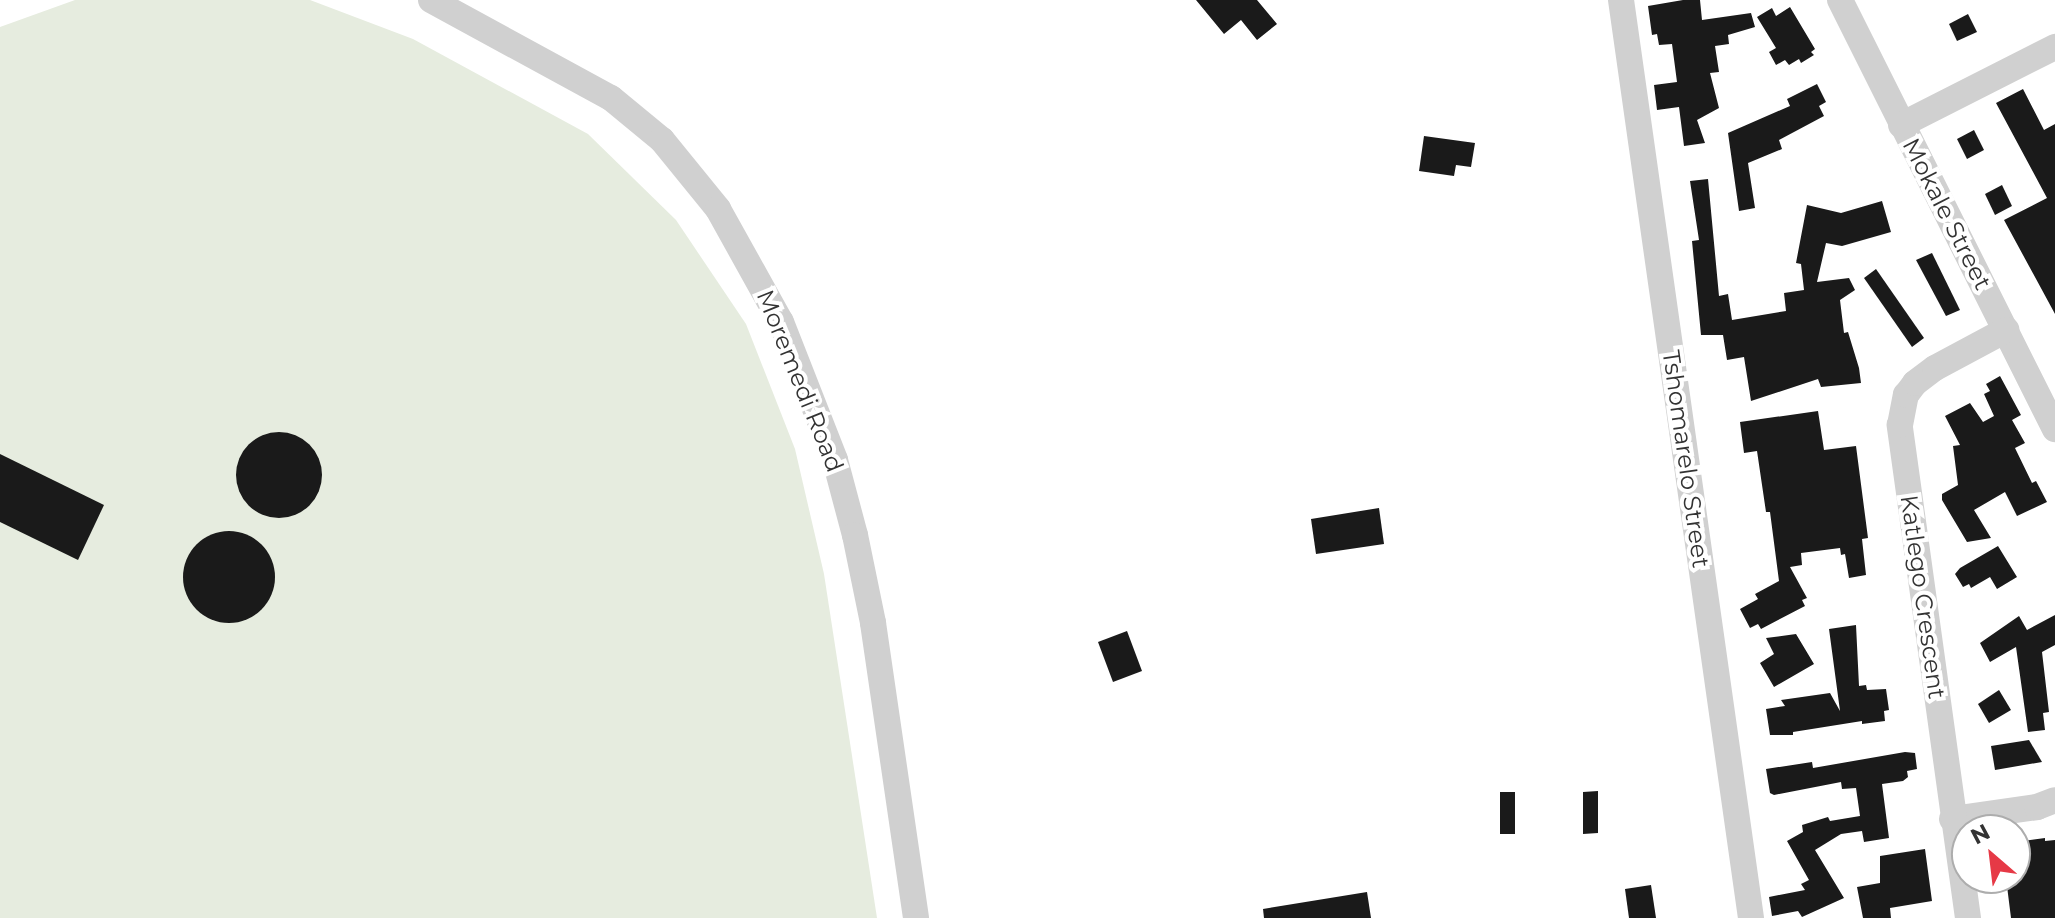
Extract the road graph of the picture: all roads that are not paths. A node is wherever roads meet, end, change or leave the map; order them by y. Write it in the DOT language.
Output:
graph roads {
  1 [pos="1621,0"];
  2 [pos="1840,0"];
  3 [pos="443,2"];
  4 [pos="2055,47"];
  5 [pos="1901,125"];
  6 [pos="2006,330"];
  7 [pos="2055,429"];
  8 [pos="2055,800"];
  9 [pos="1951,814"];
  10 [pos="1987,814"];
  11 [pos="1964,894"];
  12 [pos="916,918"];
  13 [pos="1751,918"];
  14 [pos="1968,918"];
  1 -- 13 [label="street, Tshomarelo Street"];
  2 -- 5 [label="street, Mokale Street"];
  3 -- 12 [label="street, Moremedi Road"];
  4 -- 5 [label="street"];
  5 -- 6 [label="street, Mokale Street"];
  6 -- 7 [label="street, Mokale Street"];
  6 -- 9 [label="street, Katlego Crescent"];
  8 -- 10 [label="street"];
  11 -- 14 [label="street, Katlego Crescent"];
}
